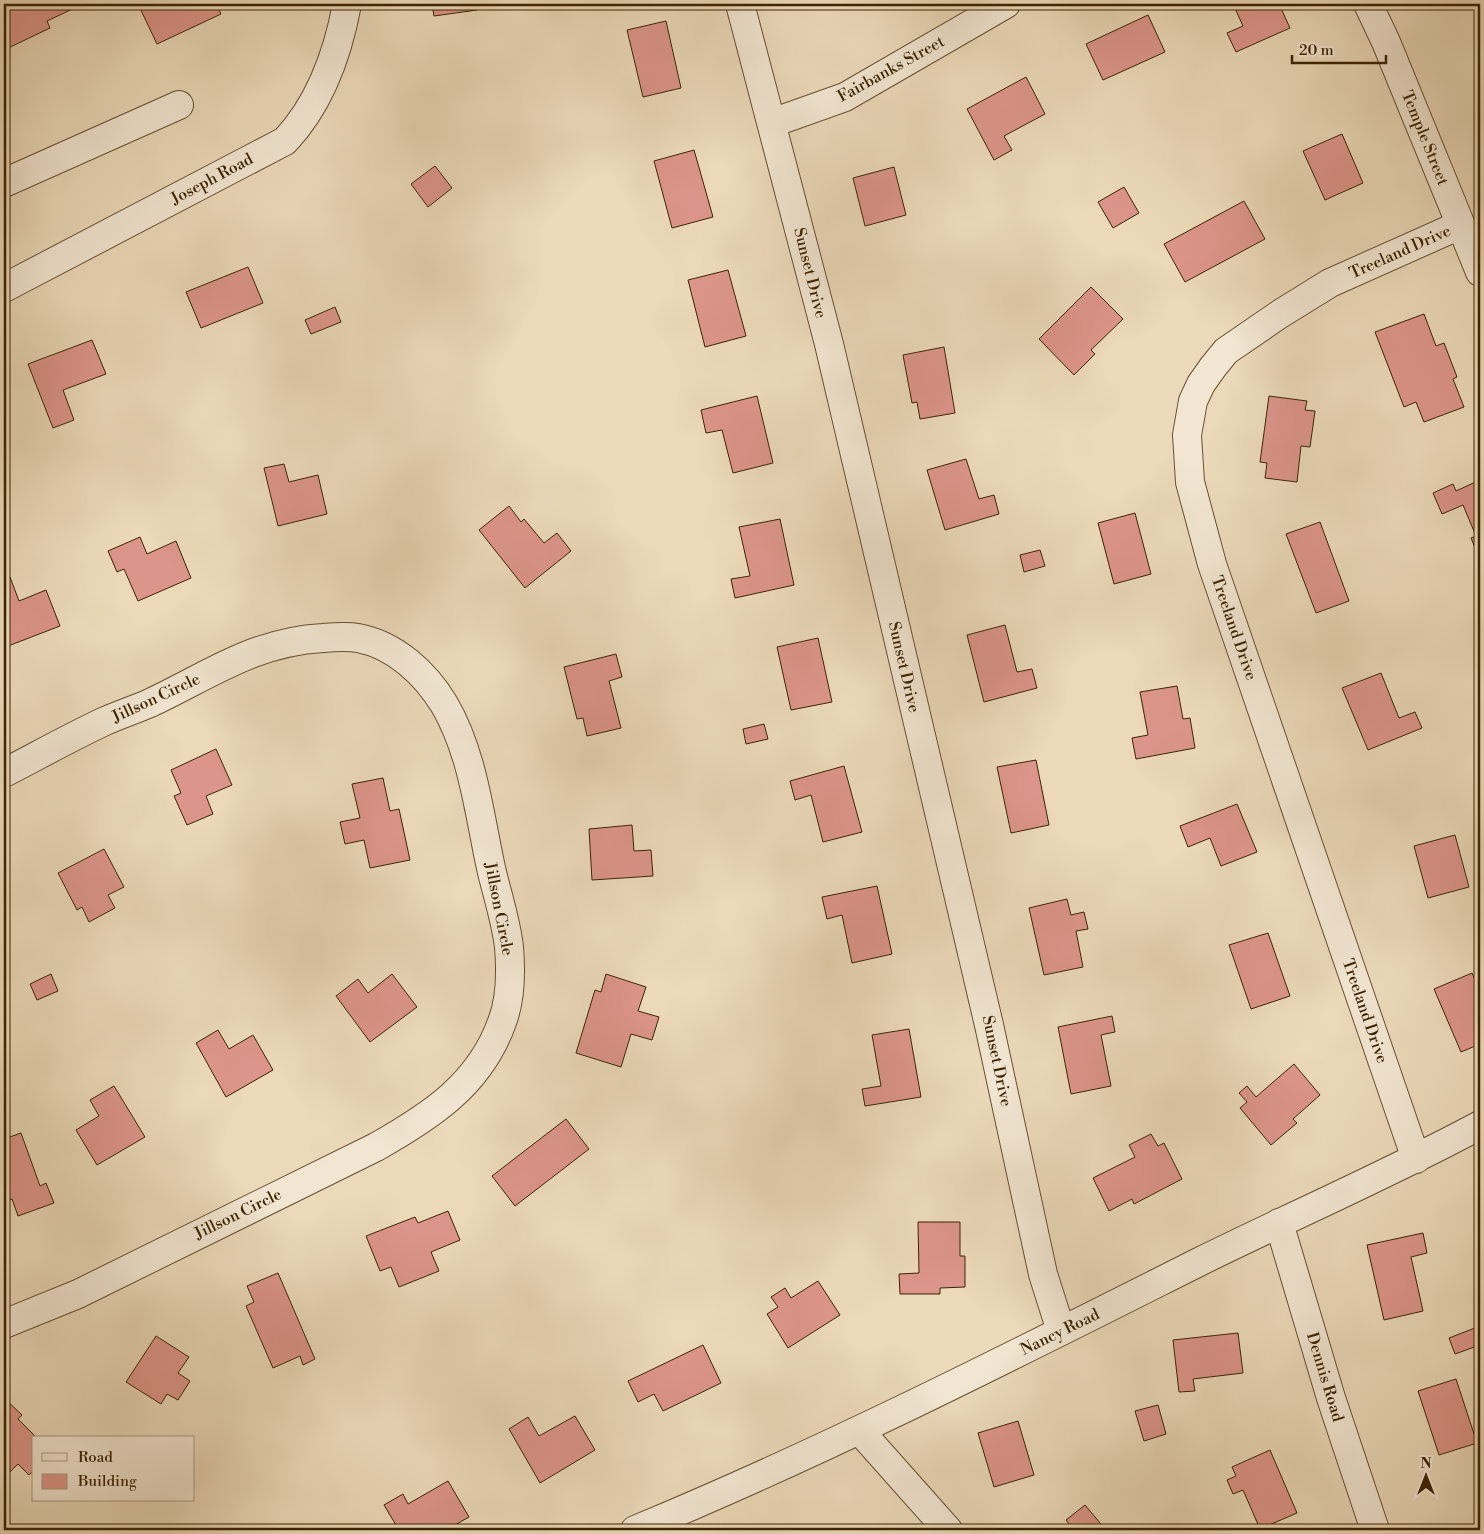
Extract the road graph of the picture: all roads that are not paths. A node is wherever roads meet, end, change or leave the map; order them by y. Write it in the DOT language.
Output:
graph roads {
  1 [pos="347,4"];
  2 [pos="740,4"];
  3 [pos="1006,4"];
  4 [pos="1368,4"];
  5 [pos="179,105"];
  6 [pos="772,123"];
  7 [pos="4,183"];
  8 [pos="1460,225"];
  9 [pos="1480,272"];
  10 [pos="4,288"];
  11 [pos="4,773"];
  12 [pos="1480,1125"];
  13 [pos="1416,1159"];
  14 [pos="1279,1223"];
  15 [pos="4,1324"];
  16 [pos="1061,1331"];
  17 [pos="860,1431"];
  18 [pos="635,1530"];
  19 [pos="948,1530"];
  20 [pos="1375,1530"];
  1 -- 10 [label="street, Joseph Road"];
  2 -- 6 [label="street, Sunset Drive"];
  3 -- 6 [label="street, Fairbanks Street"];
  4 -- 8 [label="street, Temple Street"];
  5 -- 7 [label="street"];
  6 -- 16 [label="street, Sunset Drive"];
  8 -- 9 [label="street, Temple Street"];
  8 -- 13 [label="street, Treeland Drive"];
  11 -- 15 [label="street, Jillson Circle"];
  12 -- 13 [label="street, Nancy Road"];
  13 -- 14 [label="street, Nancy Road"];
  14 -- 16 [label="street, Nancy Road"];
  14 -- 20 [label="street, Dennis Road"];
  16 -- 17 [label="street, Nancy Road"];
  17 -- 18 [label="street, Nancy Road"];
  17 -- 19 [label="street"];
}
